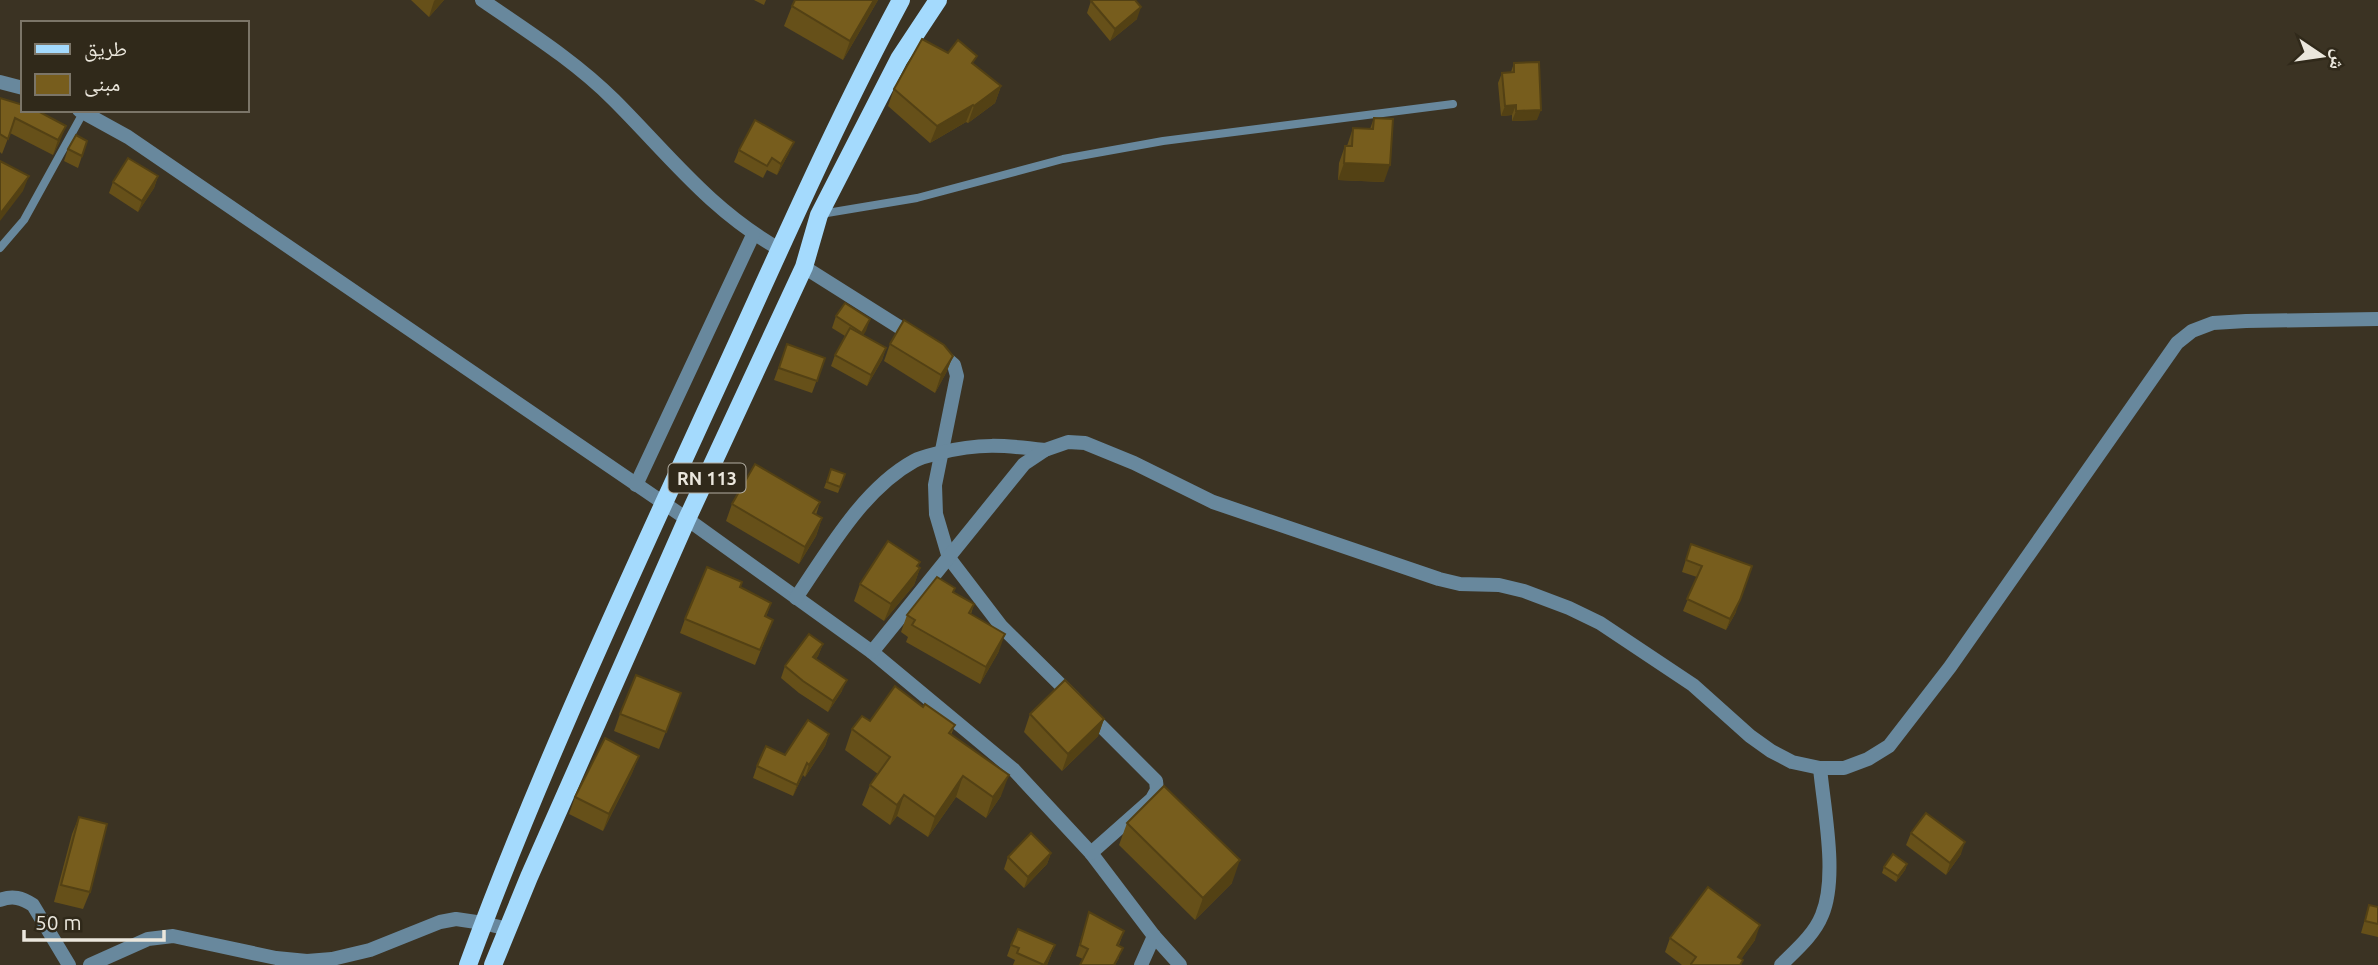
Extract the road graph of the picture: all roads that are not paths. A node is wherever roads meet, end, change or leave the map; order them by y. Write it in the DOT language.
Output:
graph roads {
  1 [pos="482,0"];
  2 [pos="901,0"];
  3 [pos="932,2"];
  4 [pos="0,82"];
  5 [pos="21,88"];
  6 [pos="1454,104"];
  7 [pos="80,112"];
  8 [pos="83,112"];
  9 [pos="818,215"];
  10 [pos="753,235"];
  11 [pos="0,248"];
  12 [pos="780,250"];
  13 [pos="804,267"];
  14 [pos="2378,319"];
  15 [pos="1045,450"];
  16 [pos="941,453"];
  17 [pos="636,485"];
  18 [pos="664,504"];
  19 [pos="687,519"];
  20 [pos="949,558"];
  21 [pos="796,597"];
  22 [pos="872,652"];
  23 [pos="1820,768"];
  24 [pos="1091,853"];
  25 [pos="0,900"];
  26 [pos="483,923"];
  27 [pos="508,929"];
  28 [pos="1154,936"];
  29 [pos="69,965"];
  30 [pos="90,965"];
  31 [pos="468,965"];
  32 [pos="493,965"];
  33 [pos="1141,965"];
  34 [pos="1180,965"];
  35 [pos="1781,965"];
  1 -- 10 [label="street"];
  2 -- 12 [label="main road, RN 113"];
  3 -- 9 [label="main road, RN 113"];
  4 -- 5 [label="street"];
  6 -- 9 [label="lane"];
  7 -- 11 [label="lane"];
  8 -- 17 [label="street"];
  9 -- 13 [label="main road, RN 113"];
  10 -- 12 [label="street"];
  10 -- 17 [label="street"];
  12 -- 18 [label="main road, RN 113"];
  13 -- 16 [label="street"];
  13 -- 19 [label="main road, RN 113"];
  14 -- 23 [label="street"];
  15 -- 16 [label="street"];
  15 -- 20 [label="street"];
  15 -- 23 [label="street"];
  16 -- 20 [label="street"];
  16 -- 21 [label="street"];
  17 -- 18 [label="street"];
  18 -- 19 [label="street"];
  18 -- 26 [label="main road, RN 113"];
  19 -- 21 [label="street"];
  19 -- 27 [label="main road, RN 113"];
  20 -- 22 [label="street"];
  20 -- 24 [label="street"];
  21 -- 22 [label="street"];
  22 -- 24 [label="street"];
  23 -- 35 [label="street"];
  24 -- 28 [label="street"];
  25 -- 29 [label="street"];
  26 -- 27 [label="street"];
  26 -- 30 [label="street"];
  26 -- 31 [label="main road, RN 113"];
  27 -- 32 [label="main road, RN 113"];
  28 -- 33 [label="street"];
  28 -- 34 [label="street"];
}
